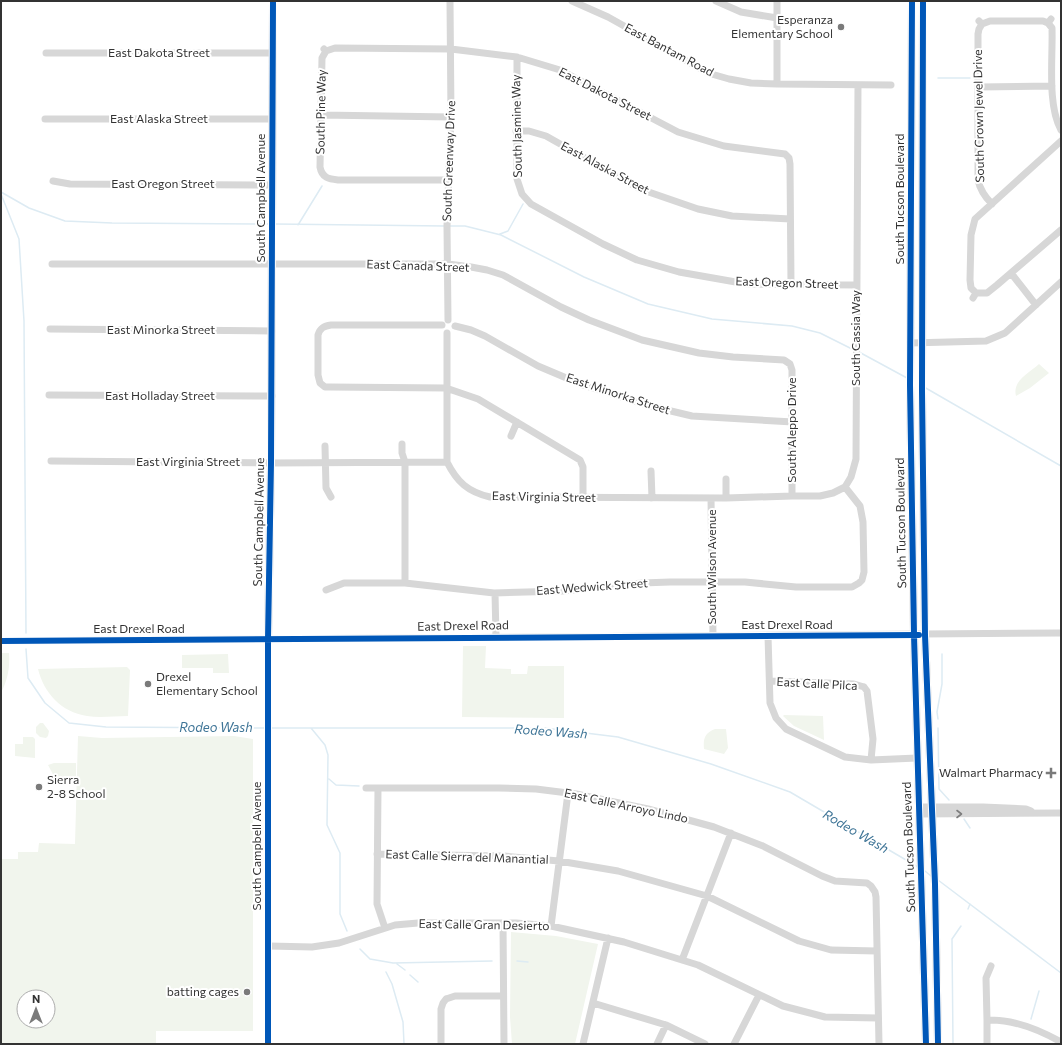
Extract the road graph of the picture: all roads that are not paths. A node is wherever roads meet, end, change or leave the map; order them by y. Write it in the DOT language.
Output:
graph roads {
  1 [pos="273,1"];
  2 [pos="450,1"];
  3 [pos="572,1"];
  4 [pos="716,1"];
  5 [pos="777,1"];
  6 [pos="912,1"];
  7 [pos="923,1"];
  8 [pos="777,18"];
  9 [pos="450,49"];
  10 [pos="325,50"];
  11 [pos="46,52"];
  12 [pos="272,53"];
  13 [pos="517,57"];
  14 [pos="777,84"];
  15 [pos="858,85"];
  16 [pos="891,85"];
  17 [pos="1052,86"];
  18 [pos="979,87"];
  19 [pos="321,115"];
  20 [pos="451,117"];
  21 [pos="45,119"];
  22 [pos="272,119"];
  23 [pos="1061,130"];
  24 [pos="516,131"];
  25 [pos="1061,141"];
  26 [pos="448,180"];
  27 [pos="53,181"];
  28 [pos="272,185"];
  29 [pos="522,194"];
  30 [pos="992,204"];
  31 [pos="790,219"];
  32 [pos="1061,230"];
  33 [pos="52,264"];
  34 [pos="272,264"];
  35 [pos="448,264"];
  36 [pos="1011,273"];
  37 [pos="1061,282"];
  38 [pos="791,284"];
  39 [pos="856,285"];
  40 [pos="1036,305"];
  41 [pos="448,320"];
  42 [pos="442,325"];
  43 [pos="454,326"];
  44 [pos="50,329"];
  45 [pos="272,331"];
  46 [pos="447,333"];
  47 [pos="910,343"];
  48 [pos="922,343"];
  49 [pos="791,363"];
  50 [pos="446,388"];
  51 [pos="49,395"];
  52 [pos="272,396"];
  53 [pos="518,422"];
  54 [pos="792,422"];
  55 [pos="511,436"];
  56 [pos="402,444"];
  57 [pos="325,446"];
  58 [pos="51,461"];
  59 [pos="405,462"];
  60 [pos="447,462"];
  61 [pos="272,463"];
  62 [pos="325,463"];
  63 [pos="651,471"];
  64 [pos="726,479"];
  65 [pos="846,487"];
  66 [pos="792,496"];
  67 [pos="331,497"];
  68 [pos="583,498"];
  69 [pos="652,498"];
  70 [pos="711,498"];
  71 [pos="726,498"];
  72 [pos="712,582"];
  73 [pos="405,583"];
  74 [pos="326,590"];
  75 [pos="495,593"];
  76 [pos="1061,633"];
  77 [pos="914,635"];
  78 [pos="925,635"];
  79 [pos="712,636"];
  80 [pos="768,636"];
  81 [pos="496,637"];
  82 [pos="268,639"];
  83 [pos="1,641"];
  84 [pos="770,681"];
  85 [pos="917,758"];
  86 [pos="871,760"];
  87 [pos="366,788"];
  88 [pos="378,788"];
  89 [pos="568,793"];
  90 [pos="920,810"];
  91 [pos="931,810"];
  92 [pos="1061,813"];
  93 [pos="731,833"];
  94 [pos="377,854"];
  95 [pos="559,861"];
  96 [pos="707,896"];
  97 [pos="503,923"];
  98 [pos="552,926"];
  99 [pos="385,928"];
  100 [pos="608,938"];
  101 [pos="269,946"];
  102 [pos="877,951"];
  103 [pos="682,960"];
  104 [pos="991,966"];
  105 [pos="503,996"];
  106 [pos="759,996"];
  107 [pos="593,1002"];
  108 [pos="878,1018"];
  109 [pos="987,1020"];
  110 [pos="666,1025"];
  111 [pos="1061,1042"];
  112 [pos="268,1044"];
  113 [pos="442,1044"];
  114 [pos="504,1044"];
  115 [pos="583,1044"];
  116 [pos="657,1044"];
  117 [pos="705,1044"];
  118 [pos="734,1044"];
  119 [pos="879,1044"];
  120 [pos="926,1044"];
  121 [pos="938,1044"];
  122 [pos="987,1044"];
  1 -- 12 [label="main road, South Campbell Avenue"];
  2 -- 9 [label="street, South Greenway Drive"];
  3 -- 14 [label="street, East Bantam Road"];
  4 -- 8 [label="street"];
  5 -- 8 [label="street"];
  6 -- 47 [label="main road, South Tucson Boulevard"];
  7 -- 48 [label="main road, South Tucson Boulevard"];
  8 -- 14 [label="street"];
  9 -- 10 [label="street, East Dakota Street"];
  9 -- 13 [label="street, East Dakota Street"];
  9 -- 20 [label="street, South Greenway Drive"];
  10 -- 19 [label="street, South Pine Way"];
  11 -- 12 [label="street, East Dakota Street"];
  12 -- 22 [label="main road, South Campbell Avenue"];
  13 -- 24 [label="street, South Jasmine Way"];
  13 -- 31 [label="street, East Dakota Street"];
  14 -- 15 [label="street, East Bantam Road"];
  15 -- 16 [label="street, East Bantam Road"];
  15 -- 39 [label="street, South Cassia Way"];
  17 -- 18 [label="street"];
  17 -- 18 [label="street, South Crown Jewel Drive"];
  17 -- 23 [label="street"];
  18 -- 30 [label="street, South Crown Jewel Drive"];
  19 -- 20 [label="street"];
  19 -- 26 [label="street, South Pine Way"];
  20 -- 26 [label="street, South Greenway Drive"];
  21 -- 22 [label="street, East Alaska Street"];
  22 -- 28 [label="main road, South Campbell Avenue"];
  24 -- 29 [label="street, South Jasmine Way"];
  24 -- 31 [label="street, East Alaska Street"];
  25 -- 30 [label="street"];
  26 -- 35 [label="street, South Greenway Drive"];
  27 -- 28 [label="street, East Oregon Street"];
  28 -- 34 [label="main road, South Campbell Avenue"];
  29 -- 38 [label="street, East Oregon Street"];
  30 -- 36 [label="street"];
  31 -- 38 [label="street"];
  32 -- 36 [label="street"];
  33 -- 34 [label="street, East Canada Street"];
  34 -- 35 [label="street, East Canada Street"];
  34 -- 45 [label="main road, South Campbell Avenue"];
  35 -- 41 [label="street, South Greenway Drive"];
  35 -- 49 [label="street, East Canada Street"];
  36 -- 40 [label="street"];
  37 -- 40 [label="street"];
  38 -- 39 [label="street, East Oregon Street"];
  39 -- 65 [label="street, South Cassia Way"];
  40 -- 48 [label="street"];
  41 -- 42 [label="street"];
  41 -- 43 [label="street"];
  42 -- 46 [label="street"];
  42 -- 50 [label="street"];
  43 -- 46 [label="street"];
  43 -- 54 [label="street, East Minorka Street"];
  44 -- 45 [label="street, East Minorka Street"];
  45 -- 52 [label="main road, South Campbell Avenue"];
  46 -- 50 [label="street"];
  47 -- 48 [label="street"];
  47 -- 77 [label="main road, South Tucson Boulevard"];
  48 -- 78 [label="main road, South Tucson Boulevard"];
  49 -- 54 [label="street, South Aleppo Drive"];
  50 -- 53 [label="street"];
  50 -- 60 [label="street"];
  51 -- 52 [label="street, East Holladay Street"];
  52 -- 61 [label="main road, South Campbell Avenue"];
  53 -- 55 [label="street"];
  53 -- 68 [label="street"];
  54 -- 66 [label="street, South Aleppo Drive"];
  56 -- 59 [label="street"];
  57 -- 62 [label="street"];
  58 -- 61 [label="street, East Virginia Street"];
  59 -- 60 [label="street, East Virginia Street"];
  59 -- 62 [label="street, East Virginia Street"];
  59 -- 73 [label="street"];
  60 -- 68 [label="street, East Virginia Street"];
  61 -- 62 [label="street, East Virginia Street"];
  61 -- 82 [label="main road, South Campbell Avenue"];
  62 -- 67 [label="street"];
  63 -- 69 [label="street"];
  64 -- 71 [label="street"];
  65 -- 66 [label="street, East Virginia Street"];
  65 -- 72 [label="street, East Wedwick Street"];
  66 -- 71 [label="street, East Virginia Street"];
  68 -- 69 [label="street, East Virginia Street"];
  69 -- 70 [label="street, East Virginia Street"];
  70 -- 71 [label="street, East Virginia Street"];
  70 -- 72 [label="street, South Wilson Avenue"];
  72 -- 75 [label="street, East Wedwick Street"];
  72 -- 79 [label="street, South Wilson Avenue"];
  73 -- 74 [label="street, East Wedwick Street"];
  73 -- 75 [label="street, East Wedwick Street"];
  75 -- 81 [label="street"];
  76 -- 78 [label="street, East Drexel Road"];
  77 -- 78 [label="street, East Drexel Road"];
  77 -- 80 [label="street, East Drexel Road"];
  77 -- 85 [label="main road, South Tucson Boulevard"];
  78 -- 91 [label="main road, South Tucson Boulevard"];
  79 -- 80 [label="street, East Drexel Road"];
  79 -- 81 [label="street, East Drexel Road"];
  80 -- 84 [label="street"];
  81 -- 82 [label="street, East Drexel Road"];
  82 -- 83 [label="street, East Drexel Road"];
  82 -- 101 [label="main road, South Campbell Avenue"];
  84 -- 86 [label="street"];
  84 -- 86 [label="street, East Calle Pilca"];
  85 -- 86 [label="street"];
  85 -- 90 [label="main road, South Tucson Boulevard"];
  87 -- 88 [label="street, East Calle Arroyo Lindo"];
  88 -- 89 [label="street, East Calle Arroyo Lindo"];
  88 -- 94 [label="street"];
  89 -- 93 [label="street, East Calle Arroyo Lindo"];
  89 -- 95 [label="street"];
  90 -- 91 [label="street"];
  90 -- 120 [label="main road, South Tucson Boulevard"];
  91 -- 92 [label="street"];
  91 -- 121 [label="main road, South Tucson Boulevard"];
  93 -- 96 [label="street"];
  93 -- 102 [label="street, East Calle Arroyo Lindo"];
  94 -- 95 [label="street, East Calle Sierra del Manantial"];
  94 -- 99 [label="street"];
  95 -- 96 [label="street, East Calle Sierra del Manantial"];
  95 -- 98 [label="street"];
  96 -- 102 [label="street, East Calle Sierra del Manantial"];
  96 -- 103 [label="street"];
  97 -- 98 [label="street, East Calle Gran Desierto"];
  97 -- 99 [label="street, East Calle Gran Desierto"];
  97 -- 105 [label="street"];
  98 -- 100 [label="street, East Calle Gran Desierto"];
  99 -- 101 [label="street, East Calle Gran Desierto"];
  100 -- 103 [label="street, East Calle Gran Desierto"];
  100 -- 107 [label="street"];
  101 -- 112 [label="main road, South Campbell Avenue"];
  102 -- 108 [label="street"];
  103 -- 106 [label="street, East Calle Gran Desierto"];
  104 -- 109 [label="street"];
  105 -- 113 [label="street"];
  105 -- 114 [label="street"];
  106 -- 108 [label="street, East Calle Gran Desierto"];
  106 -- 118 [label="street"];
  107 -- 110 [label="street"];
  107 -- 115 [label="street"];
  108 -- 119 [label="street"];
  109 -- 111 [label="street"];
  109 -- 122 [label="street"];
  110 -- 116 [label="street"];
  110 -- 117 [label="street"];
}
